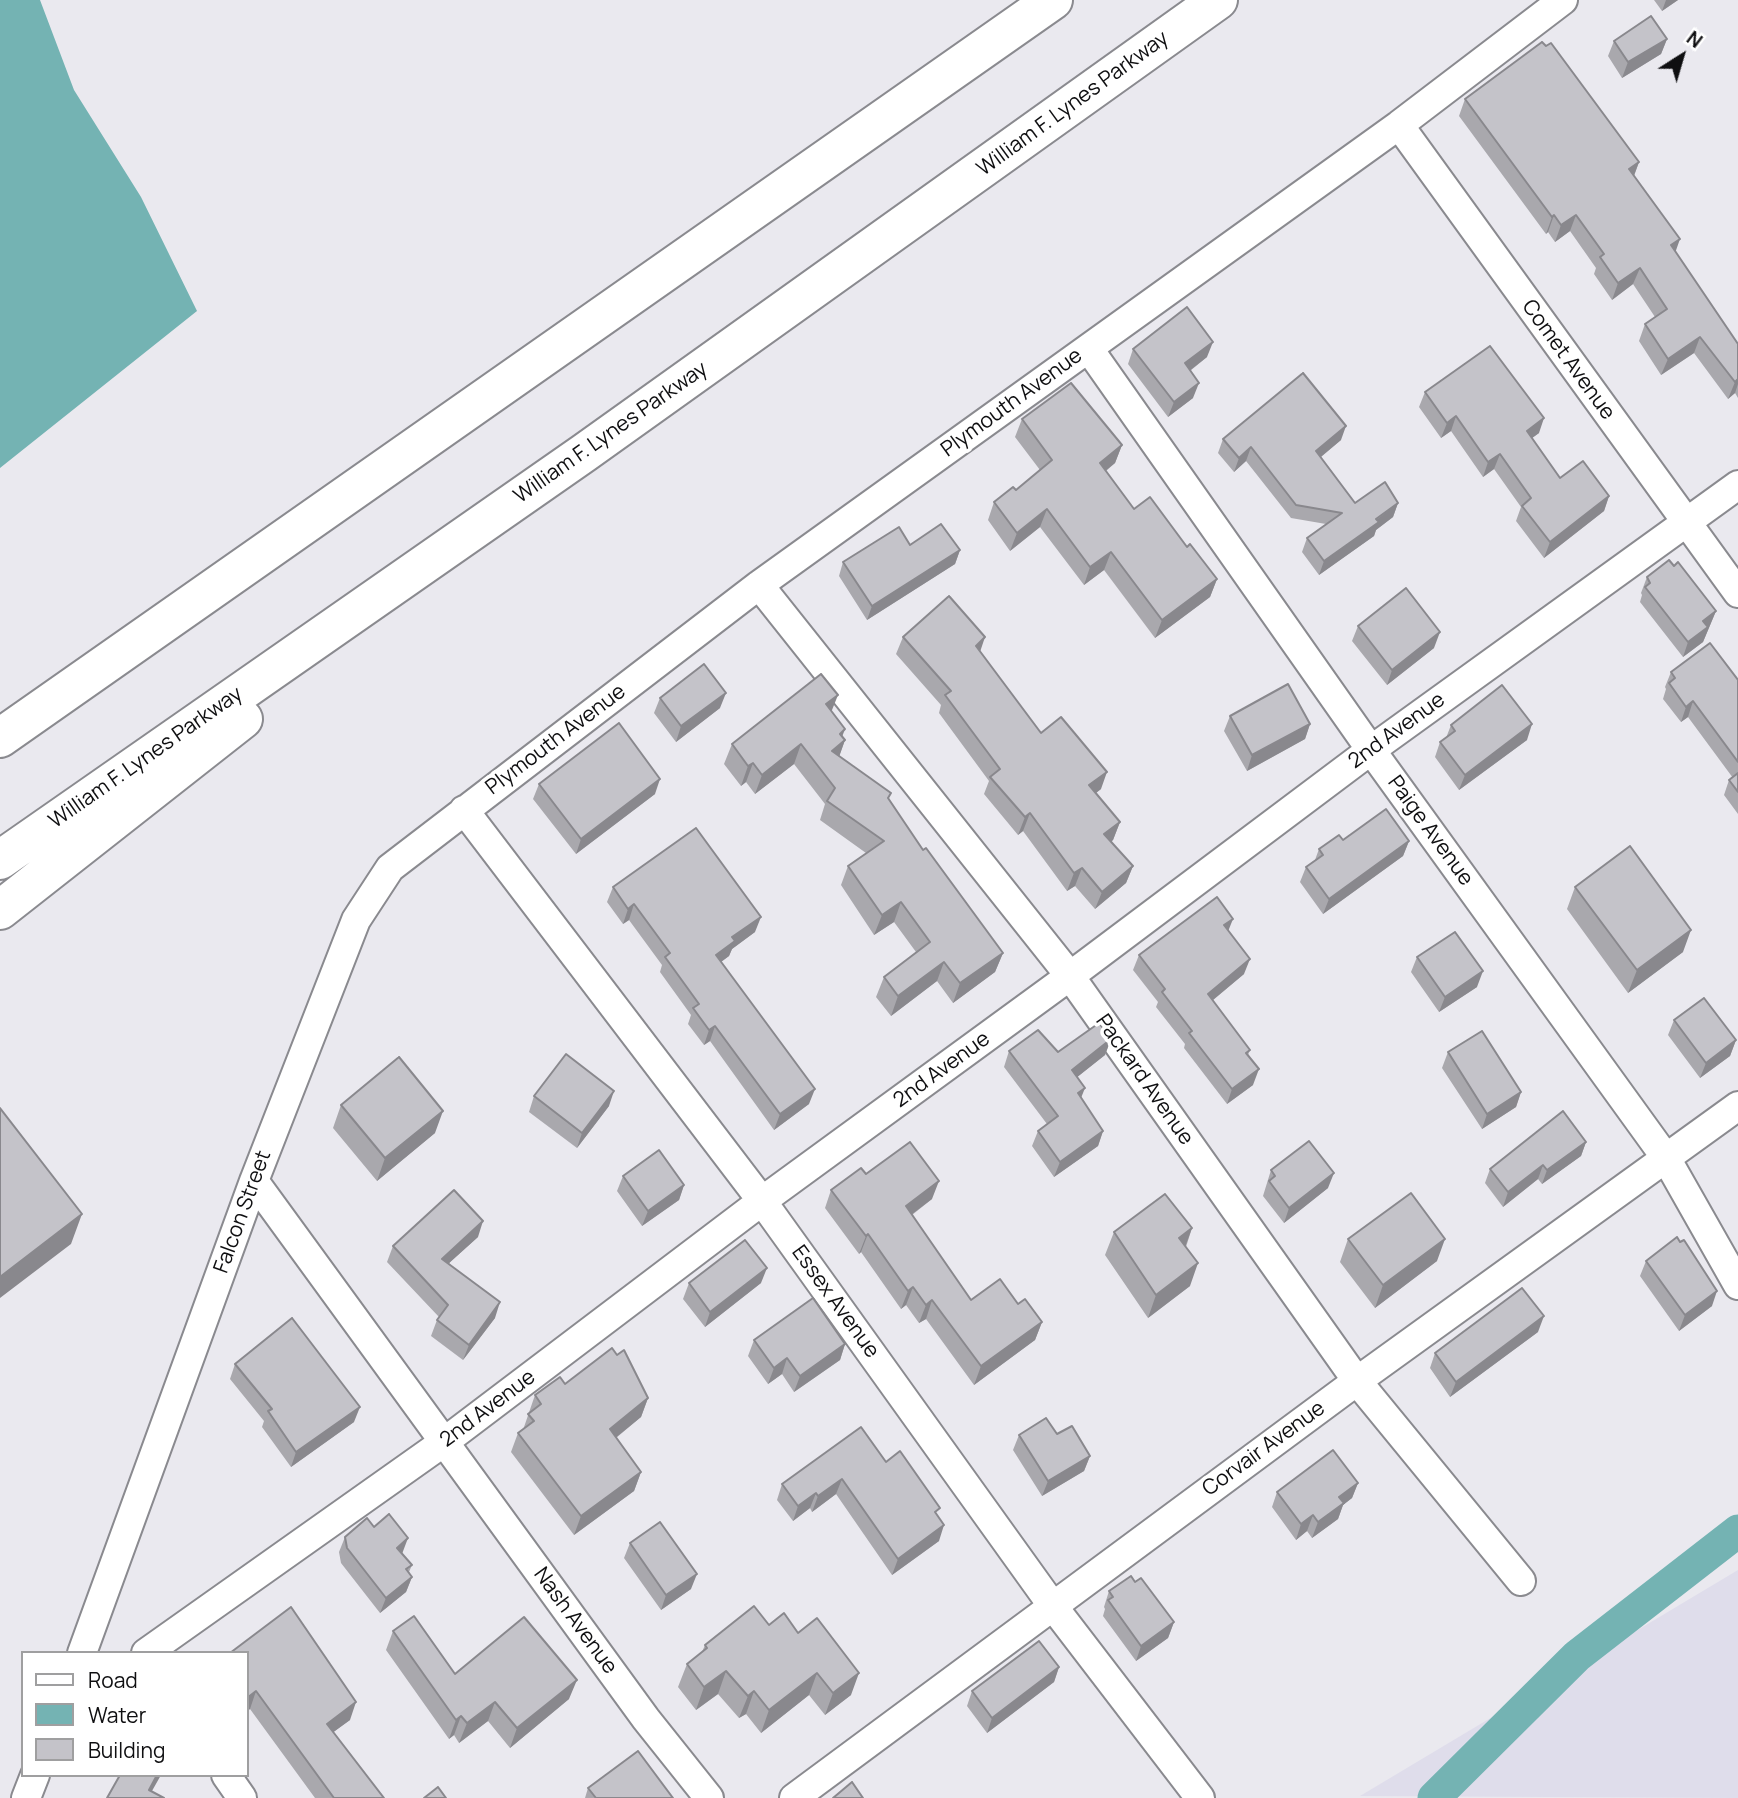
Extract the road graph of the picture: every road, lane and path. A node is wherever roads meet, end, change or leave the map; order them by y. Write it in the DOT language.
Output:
graph roads {
  1 [pos="1053,0"];
  2 [pos="1218,0"];
  3 [pos="1563,0"];
  4 [pos="1399,125"];
  5 [pos="1089,349"];
  6 [pos="584,453"];
  7 [pos="1738,485"];
  8 [pos="1686,525"];
  9 [pos="759,585"];
  10 [pos="1738,593"];
  11 [pos="67,690"];
  12 [pos="0,729"];
  13 [pos="0,738"];
  14 [pos="1371,750"];
  15 [pos="464,810"];
  16 [pos="0,860"];
  17 [pos="0,910"];
  18 [pos="1070,976"];
  19 [pos="1738,1106"];
  20 [pos="1666,1158"];
  21 [pos="254,1181"];
  22 [pos="762,1201"];
  23 [pos="1738,1285"];
  24 [pos="1357,1381"];
  25 [pos="444,1442"];
  26 [pos="1521,1581"];
  27 [pos="1052,1605"];
  28 [pos="83,1651"];
  29 [pos="149,1651"];
  30 [pos="34,1777"];
  31 [pos="227,1777"];
  32 [pos="26,1798"];
  33 [pos="242,1798"];
  34 [pos="709,1798"];
  35 [pos="794,1798"];
  36 [pos="1200,1798"];
  1 -- 11 [label="highway"];
  2 -- 6 [label="highway, William F. Lynes Parkway"];
  3 -- 4 [label="street, Plymouth Avenue"];
  4 -- 5 [label="street, Plymouth Avenue"];
  4 -- 8 [label="street, Comet Avenue"];
  5 -- 9 [label="street, Plymouth Avenue"];
  5 -- 14 [label="street, Paige Avenue"];
  6 -- 16 [label="highway, William F. Lynes Parkway"];
  6 -- 17 [label="highway"];
  7 -- 8 [label="street, 2nd Avenue"];
  8 -- 10 [label="street, Comet Avenue"];
  8 -- 14 [label="street, 2nd Avenue"];
  9 -- 15 [label="street, Plymouth Avenue"];
  9 -- 18 [label="street, Packard Avenue"];
  11 -- 12 [label="highway"];
  11 -- 13 [label="highway"];
  14 -- 18 [label="street, 2nd Avenue"];
  14 -- 20 [label="street, Paige Avenue"];
  15 -- 21 [label="street, Falcon Street"];
  15 -- 22 [label="street, Essex Avenue"];
  18 -- 22 [label="street, 2nd Avenue"];
  18 -- 24 [label="street, Packard Avenue"];
  19 -- 20 [label="street, Corvair Avenue"];
  20 -- 23 [label="street, Paige Avenue"];
  20 -- 24 [label="street, Corvair Avenue"];
  21 -- 25 [label="street, Nash Avenue"];
  21 -- 28 [label="street, Falcon Street"];
  22 -- 25 [label="street, 2nd Avenue"];
  22 -- 27 [label="street, Essex Avenue"];
  24 -- 26 [label="street, Packard Avenue"];
  24 -- 27 [label="street, Corvair Avenue"];
  25 -- 29 [label="street, 2nd Avenue"];
  25 -- 34 [label="street, Nash Avenue"];
  27 -- 35 [label="street, Corvair Avenue"];
  27 -- 36 [label="street, Essex Avenue"];
  30 -- 32 [label="street"];
  31 -- 33 [label="street"];
}
